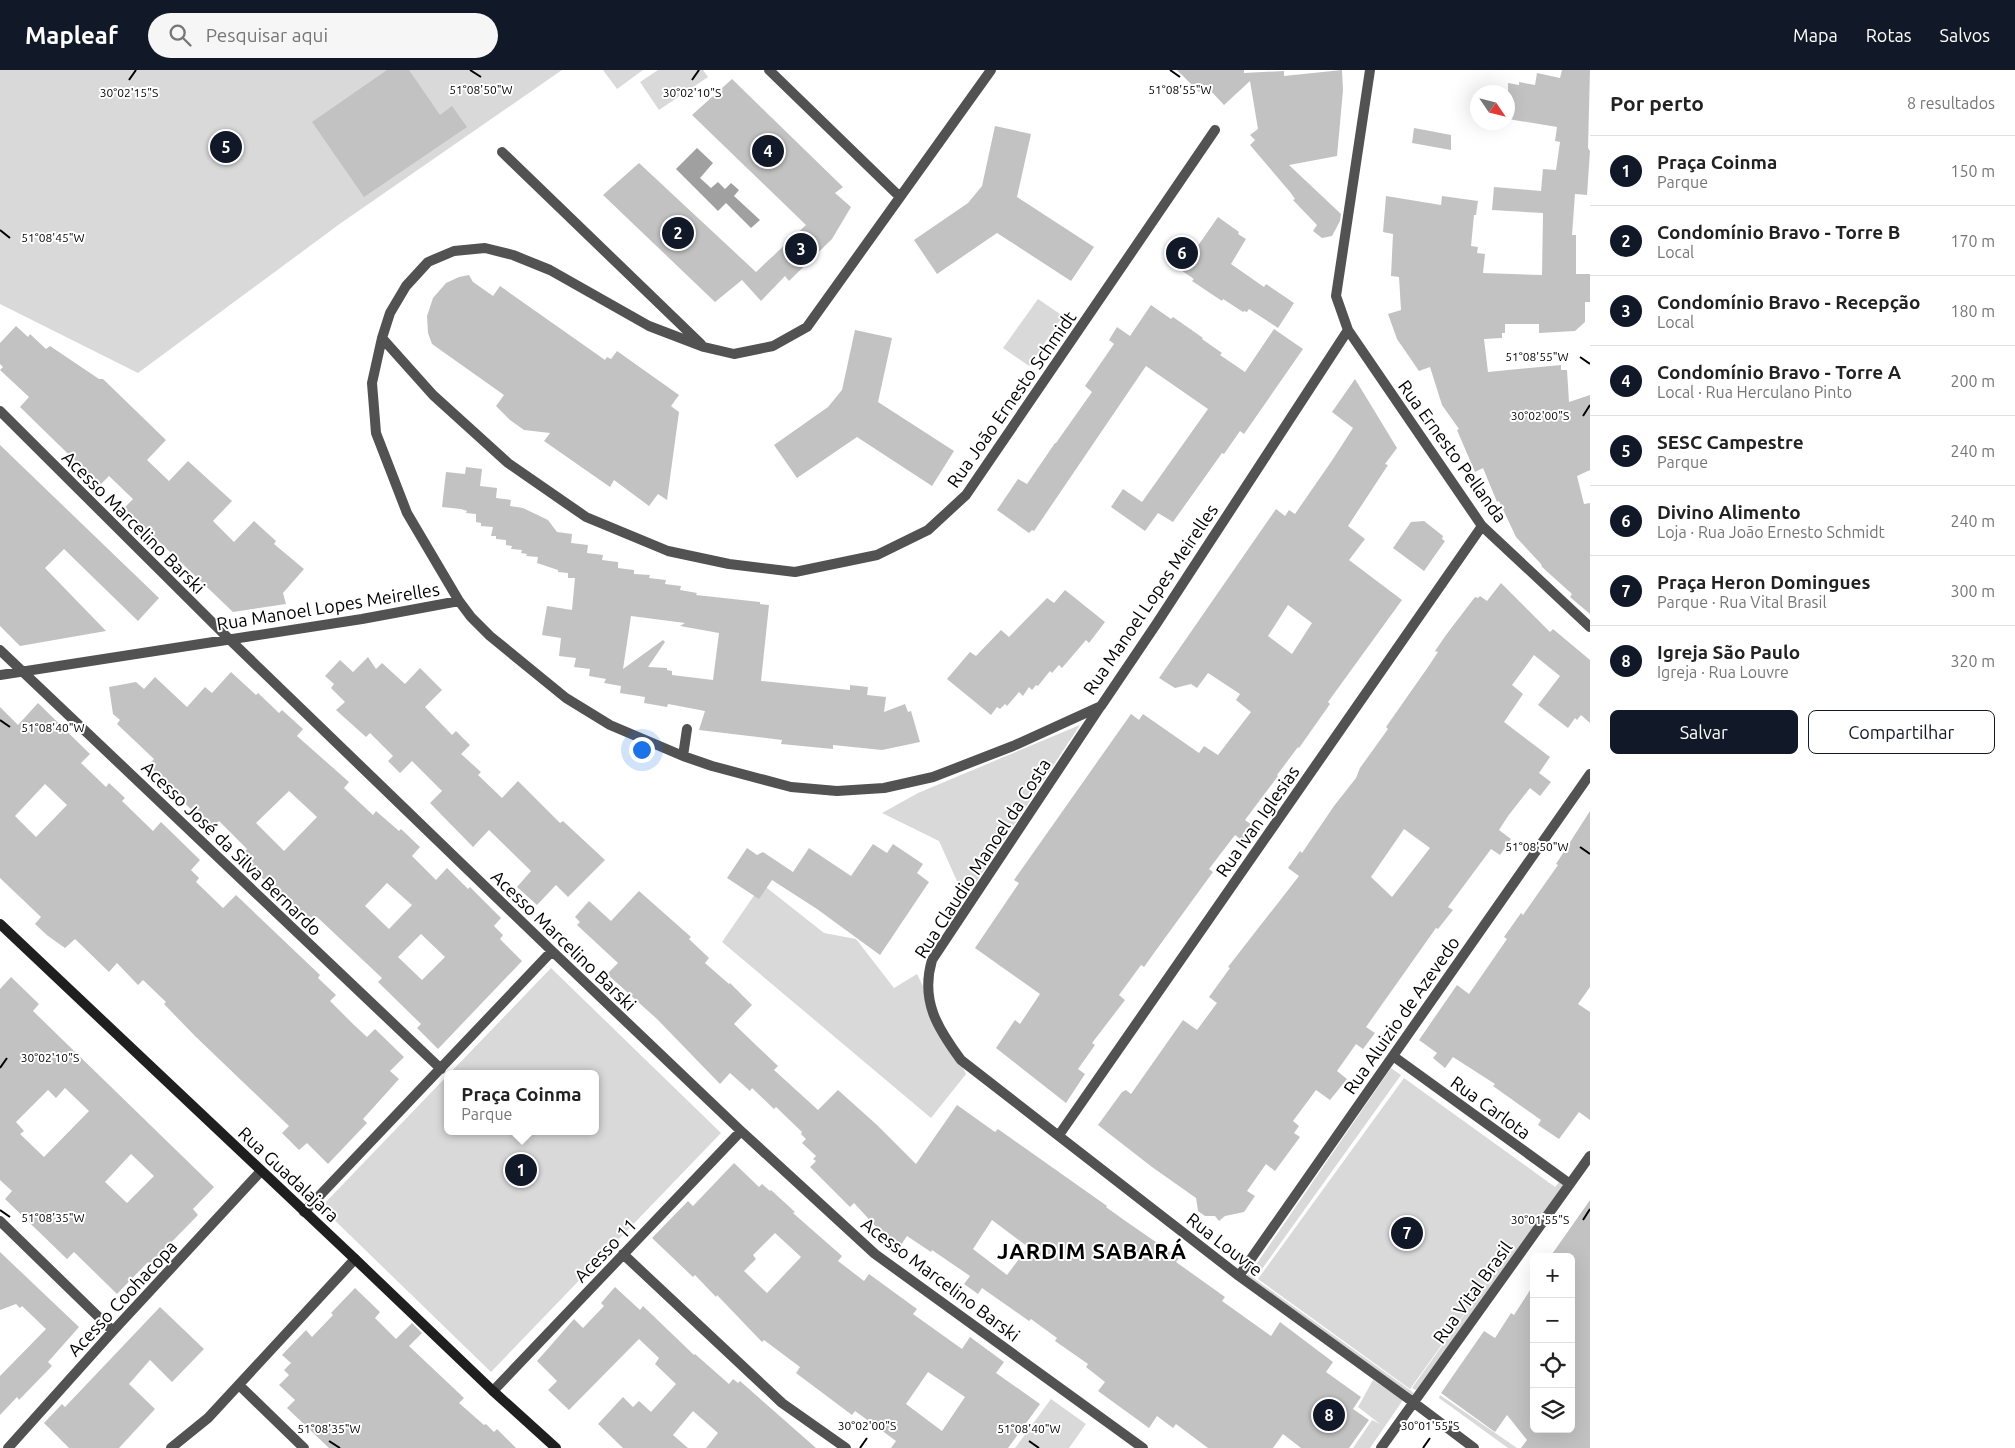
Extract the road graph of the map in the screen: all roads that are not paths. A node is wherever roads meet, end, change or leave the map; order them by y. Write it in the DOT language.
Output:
graph roads {
  1 [pos="769,70"];
  2 [pos="991,70"];
  3 [pos="1370,70"];
  4 [pos="1215,130"];
  5 [pos="502,152"];
  6 [pos="900,197"];
  7 [pos="1348,330"];
  8 [pos="382,338"];
  9 [pos="704,347"];
  10 [pos="0,411"];
  11 [pos="1482,526"];
  12 [pos="459,600"];
  13 [pos="1590,628"];
  14 [pos="228,638"];
  15 [pos="0,650"];
  16 [pos="23,672"];
  17 [pos="0,675"];
  18 [pos="1101,706"];
  19 [pos="687,729"];
  20 [pos="683,756"];
  21 [pos="1590,774"];
  22 [pos="0,924"];
  23 [pos="552,951"];
  24 [pos="1393,1056"];
  25 [pos="961,1060"];
  26 [pos="441,1069"];
  27 [pos="740,1131"];
  28 [pos="1059,1135"];
  29 [pos="1590,1156"];
  30 [pos="261,1172"];
  31 [pos="1570,1184"];
  32 [pos="304,1212"];
  33 [pos="0,1221"];
  34 [pos="623,1254"];
  35 [pos="355,1259"];
  36 [pos="1239,1276"];
  37 [pos="112,1331"];
  38 [pos="239,1385"];
  39 [pos="492,1391"];
  40 [pos="1413,1402"];
  41 [pos="8,1448"];
  42 [pos="171,1448"];
  43 [pos="304,1448"];
  44 [pos="556,1448"];
  45 [pos="846,1448"];
  46 [pos="1143,1448"];
  47 [pos="1381,1448"];
  48 [pos="1474,1448"];
  1 -- 6 [label="street"];
  2 -- 6 [label="street"];
  3 -- 7 [label="street, Rua Ernesto Pellanda"];
  4 -- 8 [label="street, Rua João Ernesto Schmidt"];
  5 -- 9 [label="street"];
  6 -- 9 [label="street"];
  7 -- 11 [label="street, Rua Ernesto Pellanda"];
  7 -- 18 [label="street, Rua Manoel Lopes Meirelles"];
  8 -- 9 [label="street"];
  8 -- 12 [label="street"];
  10 -- 14 [label="street, Acesso Marcelino Barski"];
  11 -- 13 [label="street, Rua Ernesto Pellanda"];
  11 -- 28 [label="street, Rua Ivan Iglesias"];
  12 -- 14 [label="street, Rua Manoel Lopes Meirelles"];
  12 -- 20 [label="street, Rua Manoel Lopes Meirelles"];
  14 -- 16 [label="street, Rua Manoel Lopes Meirelles"];
  14 -- 23 [label="street, Acesso Marcelino Barski"];
  15 -- 16 [label="street, Acesso José da Silva Bernardo"];
  16 -- 17 [label="street, Rua Manoel Lopes Meirelles"];
  16 -- 26 [label="street, Acesso José da Silva Bernardo"];
  18 -- 20 [label="street, Rua Manoel Lopes Meirelles"];
  18 -- 25 [label="street, Rua Claudio Manoel da Costa"];
  19 -- 20 [label="street"];
  21 -- 24 [label="street, Rua Aluizio de Azevedo"];
  22 -- 30 [label="main road, Rua Guadalajara"];
  23 -- 26 [label="street"];
  23 -- 27 [label="street, Acesso Marcelino Barski"];
  24 -- 31 [label="street, Rua Carlota"];
  24 -- 36 [label="street, Rua Aluizio de Azevedo"];
  25 -- 28 [label="street, Rua Louvre"];
  26 -- 32 [label="street"];
  27 -- 34 [label="street, Acesso 11"];
  27 -- 46 [label="street, Acesso Marcelino Barski"];
  28 -- 36 [label="street, Rua Louvre"];
  29 -- 31 [label="street, Rua Vital Brasil"];
  30 -- 32 [label="main road, Rua Guadalajara"];
  30 -- 37 [label="street, Acesso Coohacopa"];
  31 -- 40 [label="street, Rua Vital Brasil"];
  32 -- 35 [label="main road, Rua Guadalajara"];
  33 -- 37 [label="street"];
  34 -- 39 [label="street, Acesso 11"];
  34 -- 45 [label="street"];
  35 -- 38 [label="street"];
  35 -- 39 [label="main road, Rua Guadalajara"];
  36 -- 40 [label="street, Rua Louvre"];
  37 -- 41 [label="street, Acesso Coohacopa"];
  38 -- 42 [label="street"];
  38 -- 43 [label="street"];
  39 -- 44 [label="main road, Rua Guadalajara"];
  40 -- 47 [label="street, Rua Vital Brasil"];
  40 -- 48 [label="street, Rua Louvre"];
}
